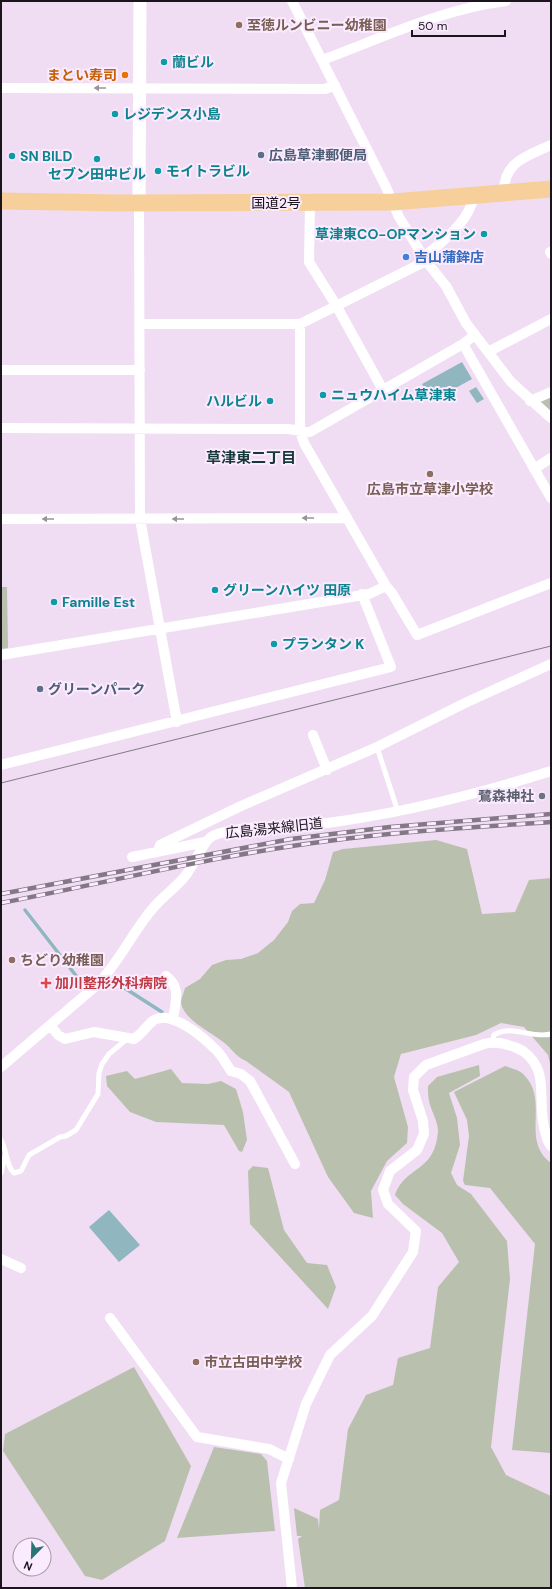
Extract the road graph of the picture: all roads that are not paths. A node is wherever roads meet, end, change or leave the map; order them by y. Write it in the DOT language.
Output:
graph roads {
  1 [pos="140,1"];
  2 [pos="292,1"];
  3 [pos="506,1"];
  4 [pos="322,60"];
  5 [pos="335,85"];
  6 [pos="1,88"];
  7 [pos="139,89"];
  8 [pos="551,146"];
  9 [pos="551,189"];
  10 [pos="504,193"];
  11 [pos="474,196"];
  12 [pos="1,200"];
  13 [pos="139,202"];
  14 [pos="393,202"];
  15 [pos="310,203"];
  16 [pos="425,259"];
  17 [pos="336,305"];
  18 [pos="551,318"];
  19 [pos="140,324"];
  20 [pos="300,324"];
  21 [pos="475,335"];
  22 [pos="463,344"];
  23 [pos="488,352"];
  24 [pos="1,370"];
  25 [pos="140,370"];
  26 [pos="383,390"];
  27 [pos="551,392"];
  28 [pos="530,401"];
  29 [pos="551,418"];
  30 [pos="1,428"];
  31 [pos="139,428"];
  32 [pos="300,431"];
  33 [pos="551,458"];
  34 [pos="534,469"];
  35 [pos="551,498"];
  36 [pos="347,518"];
  37 [pos="1,519"];
  38 [pos="140,519"];
  39 [pos="551,583"];
  40 [pos="386,586"];
  41 [pos="362,594"];
  42 [pos="159,628"];
  43 [pos="1,655"];
  44 [pos="551,664"];
  45 [pos="177,722"];
  46 [pos="313,734"];
  47 [pos="377,747"];
  48 [pos="1,765"];
  49 [pos="327,770"];
  50 [pos="551,771"];
  51 [pos="398,812"];
  52 [pos="205,842"];
  53 [pos="158,851"];
  54 [pos="132,857"];
  55 [pos="166,976"];
  56 [pos="173,1020"];
  57 [pos="50,1025"];
  58 [pos="551,1034"];
  59 [pos="127,1039"];
  60 [pos="492,1042"];
  61 [pos="1,1067"];
  62 [pos="1,1140"];
  63 [pos="551,1146"];
  64 [pos="7,1154"];
  65 [pos="295,1164"];
  66 [pos="1,1173"];
  67 [pos="1,1259"];
  68 [pos="22,1268"];
  69 [pos="110,1318"];
  70 [pos="289,1458"];
  71 [pos="292,1588"];
  1 -- 7 [label="street"];
  2 -- 4 [label="street"];
  3 -- 4 [label="street"];
  4 -- 5 [label="street"];
  5 -- 7 [label="street"];
  5 -- 14 [label="street"];
  7 -- 6 [label="street, one-way"];
  7 -- 13 [label="street"];
  8 -- 10 [label="street"];
  9 -- 10 [label="highway, 国道2号"];
  10 -- 11 [label="highway, 国道2号"];
  11 -- 14 [label="highway, 国道2号"];
  11 -- 16 [label="street"];
  12 -- 13 [label="highway, 国道2号"];
  13 -- 15 [label="highway, 国道2号"];
  13 -- 19 [label="street"];
  14 -- 15 [label="highway, 国道2号"];
  14 -- 16 [label="street"];
  15 -- 17 [label="street"];
  16 -- 17 [label="street"];
  16 -- 21 [label="street"];
  17 -- 20 [label="street"];
  17 -- 26 [label="street"];
  18 -- 23 [label="street"];
  19 -- 20 [label="street"];
  19 -- 25 [label="street"];
  20 -- 32 [label="street"];
  21 -- 22 [label="street"];
  21 -- 23 [label="street"];
  22 -- 26 [label="street"];
  22 -- 34 [label="street"];
  23 -- 28 [label="street"];
  24 -- 25 [label="street"];
  25 -- 31 [label="street"];
  26 -- 32 [label="street"];
  27 -- 28 [label="street"];
  28 -- 29 [label="street"];
  30 -- 31 [label="street"];
  31 -- 32 [label="street"];
  31 -- 38 [label="street"];
  32 -- 36 [label="street"];
  33 -- 34 [label="street"];
  34 -- 35 [label="street"];
  36 -- 38 [label="street, one-way"];
  36 -- 40 [label="street"];
  38 -- 37 [label="street, one-way"];
  38 -- 42 [label="street"];
  39 -- 40 [label="street"];
  40 -- 41 [label="street"];
  41 -- 42 [label="street"];
  41 -- 45 [label="street"];
  42 -- 43 [label="street"];
  42 -- 45 [label="street"];
  44 -- 47 [label="street"];
  45 -- 48 [label="street"];
  46 -- 49 [label="street"];
  47 -- 49 [label="street"];
  47 -- 51 [label="lane"];
  49 -- 53 [label="street"];
  50 -- 51 [label="street, 広島湯来線旧道"];
  51 -- 52 [label="street, 広島湯来線旧道"];
  52 -- 53 [label="street"];
  52 -- 57 [label="street, 広島湯来線旧道"];
  53 -- 54 [label="street"];
  55 -- 56 [label="street"];
  56 -- 59 [label="street"];
  56 -- 65 [label="street"];
  57 -- 59 [label="street"];
  57 -- 61 [label="street, 広島湯来線旧道"];
  58 -- 60 [label="lane"];
  59 -- 64 [label="lane"];
  60 -- 63 [label="street"];
  60 -- 70 [label="street"];
  62 -- 64 [label="lane"];
  64 -- 66 [label="lane"];
  67 -- 68 [label="street"];
  69 -- 70 [label="street"];
  70 -- 71 [label="street"];
}
